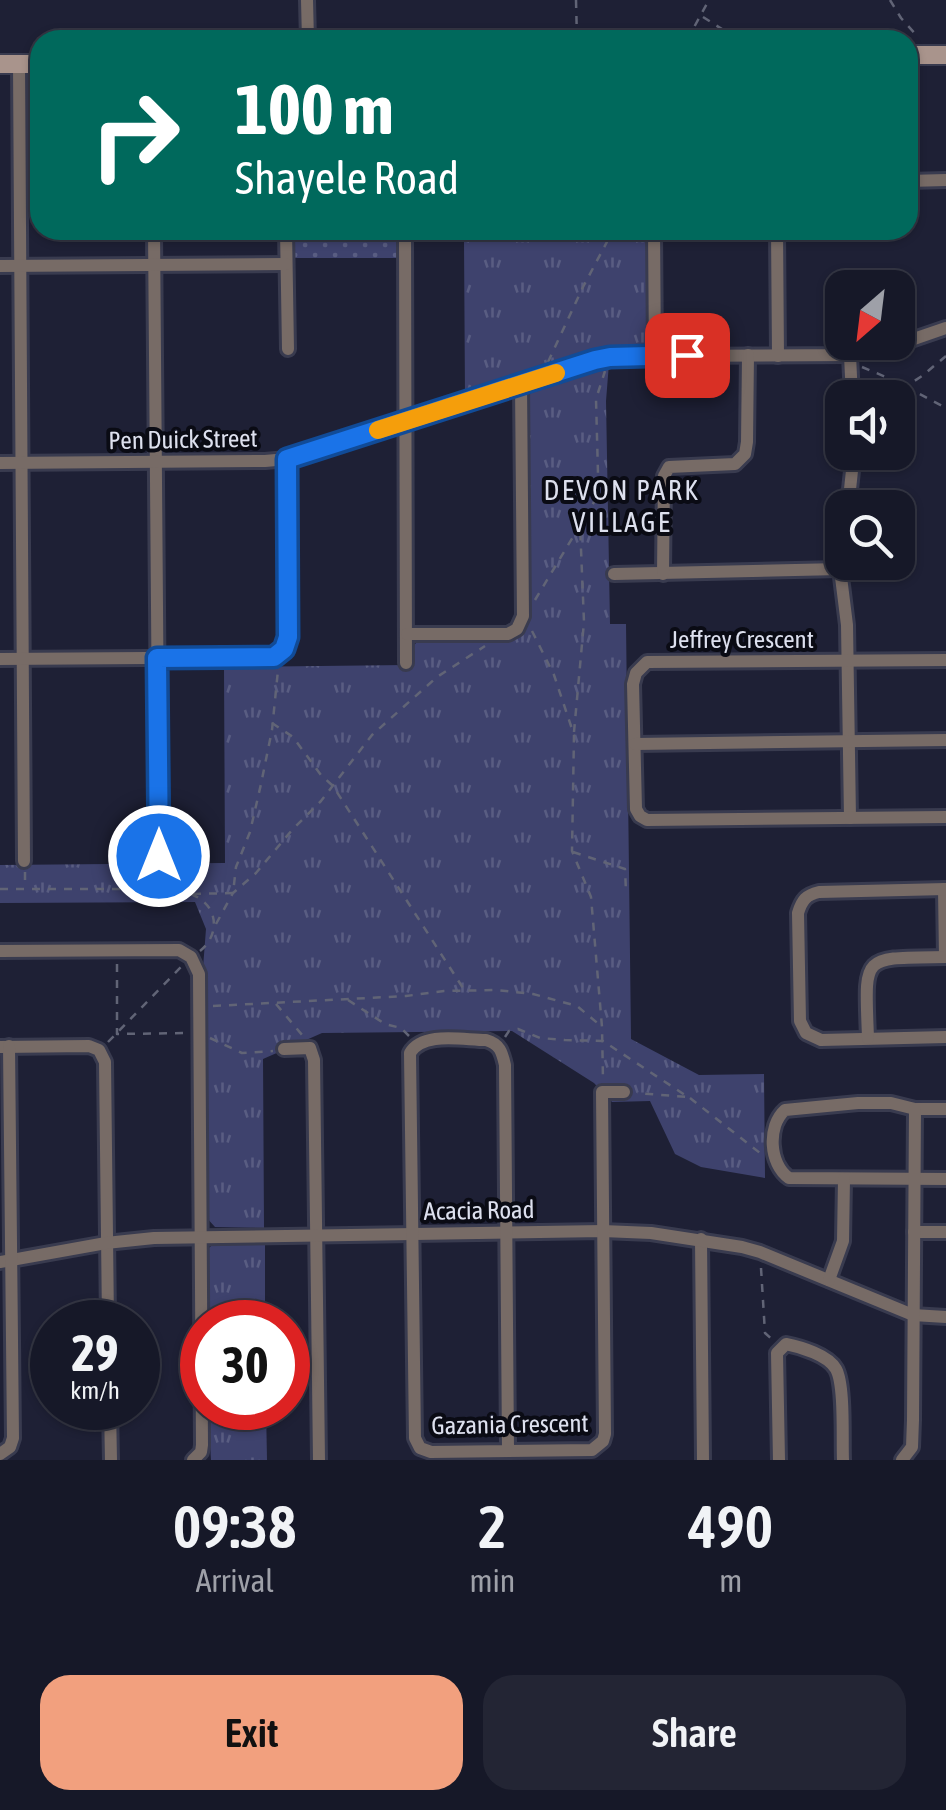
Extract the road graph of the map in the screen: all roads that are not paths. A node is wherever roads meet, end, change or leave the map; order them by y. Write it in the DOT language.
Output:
graph roads {
  1 [pos="307,0"];
  2 [pos="308,30"];
  3 [pos="9,64"];
  4 [pos="918,180"];
  5 [pos="946,180"];
  6 [pos="154,240"];
  7 [pos="286,240"];
  8 [pos="405,240"];
  9 [pos="654,240"];
  10 [pos="777,240"];
  11 [pos="286,264"];
  12 [pos="154,265"];
  13 [pos="0,266"];
  14 [pos="20,266"];
  15 [pos="946,328"];
  16 [pos="915,339"];
  17 [pos="288,349"];
  18 [pos="655,356"];
  19 [pos="748,356"];
  20 [pos="778,356"];
  21 [pos="825,359"];
  22 [pos="850,360"];
  23 [pos="851,380"];
  24 [pos="521,384"];
  25 [pos="406,421"];
  26 [pos="287,459"];
  27 [pos="156,462"];
  28 [pos="0,463"];
  29 [pos="22,463"];
  30 [pos="825,569"];
  31 [pos="614,574"];
  32 [pos="663,574"];
  33 [pos="842,580"];
  34 [pos="407,634"];
  35 [pos="157,658"];
  36 [pos="0,659"];
  37 [pos="23,659"];
  38 [pos="946,660"];
  39 [pos="848,661"];
  40 [pos="406,663"];
  41 [pos="946,740"];
  42 [pos="849,742"];
  43 [pos="635,744"];
  44 [pos="946,817"];
  45 [pos="850,818"];
  46 [pos="159,856"];
  47 [pos="24,861"];
  48 [pos="945,890"];
  49 [pos="0,951"];
  50 [pos="946,958"];
  51 [pos="946,1037"];
  52 [pos="868,1038"];
  53 [pos="4,1046"];
  54 [pos="284,1048"];
  55 [pos="624,1092"];
  56 [pos="915,1109"];
  57 [pos="946,1109"];
  58 [pos="946,1179"];
  59 [pos="844,1180"];
  60 [pos="914,1180"];
  61 [pos="603,1231"];
  62 [pos="506,1232"];
  63 [pos="914,1232"];
  64 [pos="946,1232"];
  65 [pos="410,1234"];
  66 [pos="315,1235"];
  67 [pos="202,1236"];
  68 [pos="701,1239"];
  69 [pos="106,1243"];
  70 [pos="5,1261"];
  71 [pos="829,1280"];
  72 [pos="107,1300"];
  73 [pos="913,1314"];
  74 [pos="946,1317"];
  75 [pos="110,1430"];
  76 [pos="508,1450"];
  77 [pos="0,1454"];
  78 [pos="111,1460"];
  79 [pos="193,1460"];
  80 [pos="319,1460"];
  81 [pos="703,1460"];
  82 [pos="779,1460"];
  83 [pos="843,1460"];
  84 [pos="902,1460"];
  1 -- 2 [label="street"];
  3 -- 14 [label="street"];
  4 -- 5 [label="street"];
  6 -- 12 [label="street"];
  7 -- 11 [label="street"];
  8 -- 25 [label="street"];
  9 -- 18 [label="street"];
  10 -- 20 [label="street"];
  11 -- 12 [label="street"];
  11 -- 17 [label="street"];
  12 -- 14 [label="street"];
  12 -- 27 [label="street"];
  13 -- 14 [label="street"];
  14 -- 29 [label="street"];
  15 -- 16 [label="street, Pen Duick Street"];
  18 -- 19 [label="street, Pen Duick Street"];
  18 -- 24 [label="street, Pen Duick Street"];
  19 -- 20 [label="street, Pen Duick Street"];
  19 -- 32 [label="street"];
  20 -- 21 [label="street, Pen Duick Street"];
  22 -- 23 [label="street"];
  24 -- 25 [label="street, Pen Duick Street"];
  24 -- 34 [label="street"];
  25 -- 26 [label="street, Pen Duick Street"];
  25 -- 34 [label="street"];
  26 -- 27 [label="street, Pen Duick Street"];
  26 -- 35 [label="street"];
  27 -- 29 [label="street, Pen Duick Street"];
  27 -- 35 [label="street"];
  28 -- 29 [label="street, Pen Duick Street"];
  29 -- 37 [label="street"];
  30 -- 32 [label="street"];
  31 -- 32 [label="street"];
  33 -- 39 [label="street"];
  34 -- 40 [label="street"];
  35 -- 37 [label="street"];
  35 -- 46 [label="street"];
  36 -- 37 [label="street"];
  37 -- 47 [label="street"];
  38 -- 39 [label="street, Jeffrey Crescent"];
  39 -- 42 [label="street"];
  39 -- 43 [label="street, Jeffrey Crescent"];
  41 -- 42 [label="street"];
  42 -- 43 [label="street"];
  42 -- 45 [label="street"];
  43 -- 45 [label="street, Jeffrey Crescent"];
  44 -- 45 [label="street, Jeffrey Crescent"];
  48 -- 50 [label="street"];
  48 -- 52 [label="street"];
  49 -- 67 [label="street"];
  50 -- 52 [label="street"];
  51 -- 52 [label="street"];
  53 -- 69 [label="street"];
  53 -- 70 [label="street"];
  54 -- 66 [label="street"];
  55 -- 61 [label="street"];
  56 -- 57 [label="street"];
  56 -- 59 [label="street"];
  56 -- 60 [label="street"];
  58 -- 60 [label="street"];
  59 -- 60 [label="street"];
  59 -- 71 [label="street"];
  60 -- 63 [label="street"];
  61 -- 62 [label="street, Acacia Road"];
  61 -- 68 [label="street, Acacia Road"];
  61 -- 76 [label="street, Gazania Crescent"];
  62 -- 65 [label="street, Acacia Road"];
  62 -- 65 [label="street"];
  62 -- 76 [label="street"];
  63 -- 64 [label="street"];
  63 -- 73 [label="street"];
  65 -- 66 [label="street, Acacia Road"];
  65 -- 76 [label="street, Gazania Crescent"];
  66 -- 67 [label="street, Acacia Road"];
  66 -- 80 [label="street"];
  67 -- 69 [label="street, Acacia Road"];
  67 -- 79 [label="street"];
  68 -- 71 [label="street, Acacia Road"];
  68 -- 81 [label="street"];
  69 -- 70 [label="street, Acacia Road"];
  69 -- 72 [label="street"];
  70 -- 77 [label="street"];
  71 -- 73 [label="street, Acacia Road"];
  73 -- 74 [label="street, Acacia Road"];
  73 -- 84 [label="street"];
  75 -- 78 [label="street"];
  82 -- 83 [label="street"];
}
